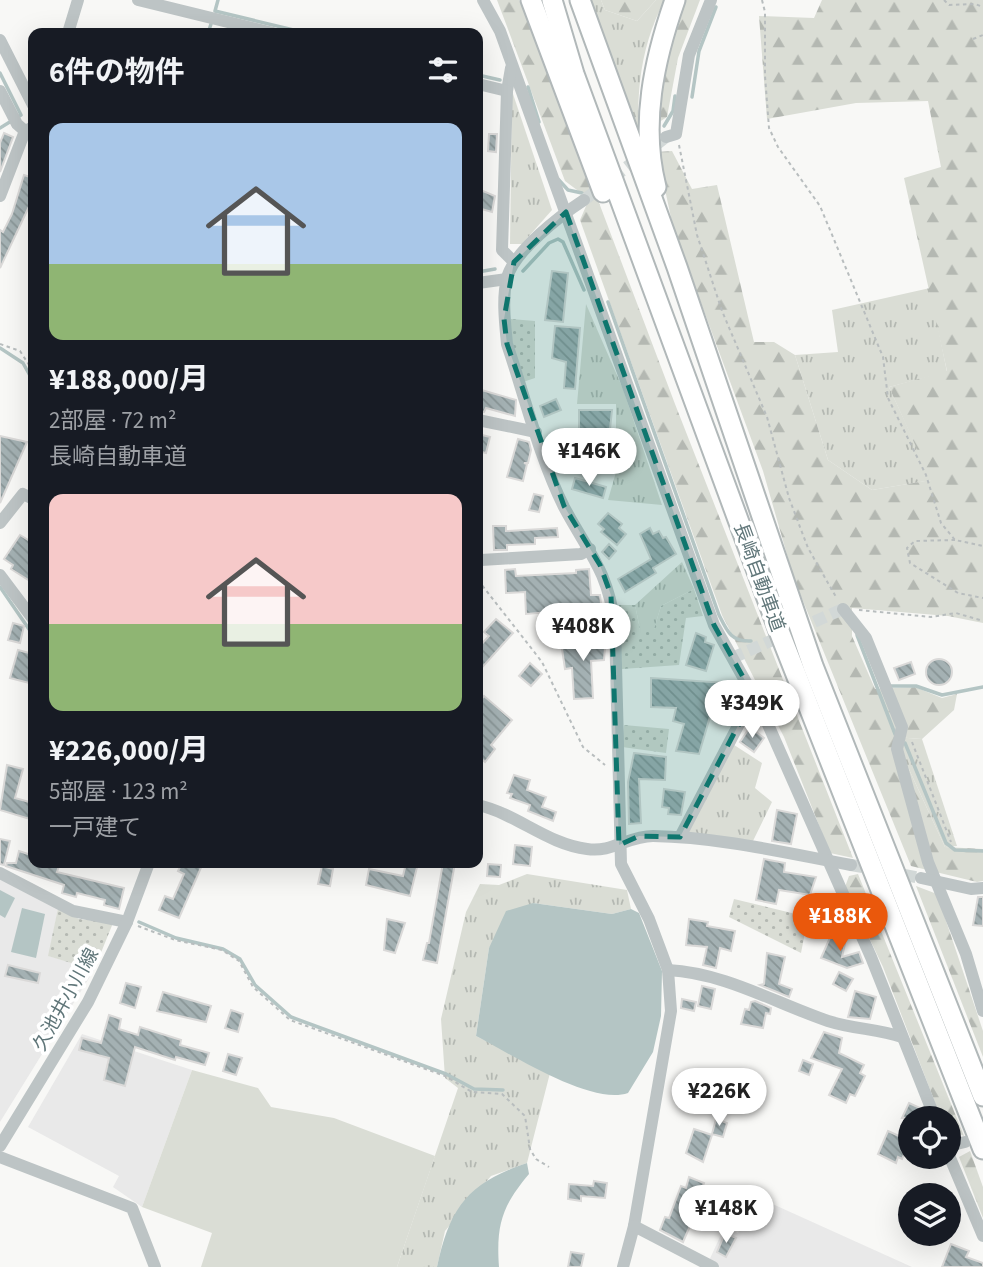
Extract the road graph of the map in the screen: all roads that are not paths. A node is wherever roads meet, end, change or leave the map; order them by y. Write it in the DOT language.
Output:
graph roads {
  1 [pos="78,0"];
  2 [pos="138,0"];
  3 [pos="483,0"];
  4 [pos="531,0"];
  5 [pos="552,0"];
  6 [pos="580,0"];
  7 [pos="675,0"];
  8 [pos="711,0"];
  9 [pos="70,28"];
  10 [pos="253,28"];
  11 [pos="0,40"];
  12 [pos="511,64"];
  13 [pos="483,85"];
  14 [pos="0,91"];
  15 [pos="507,91"];
  16 [pos="28,95"];
  17 [pos="22,124"];
  18 [pos="671,135"];
  19 [pos="0,196"];
  20 [pos="583,200"];
  21 [pos="566,212"];
  22 [pos="514,262"];
  23 [pos="677,267"];
  24 [pos="507,279"];
  25 [pos="483,282"];
  26 [pos="677,351"];
  27 [pos="483,421"];
  28 [pos="536,432"];
  29 [pos="28,496"];
  30 [pos="0,523"];
  31 [pos="590,549"];
  32 [pos="483,560"];
  33 [pos="0,575"];
  34 [pos="843,609"];
  35 [pos="28,612"];
  36 [pos="762,710"];
  37 [pos="483,807"];
  38 [pos="680,837"];
  39 [pos="619,845"];
  40 [pos="829,861"];
  41 [pos="850,865"];
  42 [pos="147,868"];
  43 [pos="0,873"];
  44 [pos="928,878"];
  45 [pos="983,888"];
  46 [pos="127,922"];
  47 [pos="668,970"];
  48 [pos="983,1011"];
  49 [pos="902,1037"];
  50 [pos="983,1096"];
  51 [pos="930,1106"];
  52 [pos="0,1146"];
  53 [pos="974,1146"];
  54 [pos="0,1157"];
  55 [pos="955,1169"];
  56 [pos="634,1226"];
  57 [pos="983,1236"];
  58 [pos="155,1267"];
  59 [pos="623,1267"];
  60 [pos="713,1267"];
  1 -- 9 [label="street"];
  2 -- 10 [label="street"];
  3 -- 12 [label="street"];
  4 -- 26 [label="highway"];
  5 -- 26 [label="highway, 長崎自動車道"];
  6 -- 23 [label="highway, 長崎自動車道"];
  7 -- 23 [label="highway"];
  8 -- 18 [label="street"];
  11 -- 16 [label="street"];
  12 -- 15 [label="street"];
  12 -- 21 [label="street"];
  13 -- 15 [label="street"];
  14 -- 17 [label="street"];
  15 -- 22 [label="street"];
  17 -- 19 [label="street"];
  20 -- 21 [label="street"];
  21 -- 22 [label="street"];
  21 -- 36 [label="street"];
  22 -- 24 [label="street"];
  23 -- 50 [label="highway, 長崎自動車道"];
  24 -- 25 [label="street"];
  24 -- 28 [label="street"];
  26 -- 53 [label="highway, 長崎自動車道"];
  27 -- 28 [label="street"];
  28 -- 31 [label="street"];
  29 -- 30 [label="street"];
  31 -- 32 [label="street"];
  31 -- 39 [label="street"];
  33 -- 35 [label="street"];
  34 -- 44 [label="street"];
  36 -- 38 [label="street"];
  36 -- 40 [label="street"];
  37 -- 39 [label="street"];
  38 -- 39 [label="street"];
  38 -- 40 [label="street"];
  39 -- 47 [label="street"];
  40 -- 41 [label="street"];
  40 -- 49 [label="street"];
  42 -- 46 [label="street, 久池井小川線"];
  43 -- 46 [label="street"];
  44 -- 45 [label="street"];
  44 -- 48 [label="street"];
  46 -- 52 [label="street, 久池井小川線"];
  47 -- 49 [label="street"];
  47 -- 56 [label="street"];
  49 -- 51 [label="street"];
  54 -- 58 [label="street"];
  55 -- 57 [label="street"];
  56 -- 59 [label="street"];
  56 -- 60 [label="street"];
}
